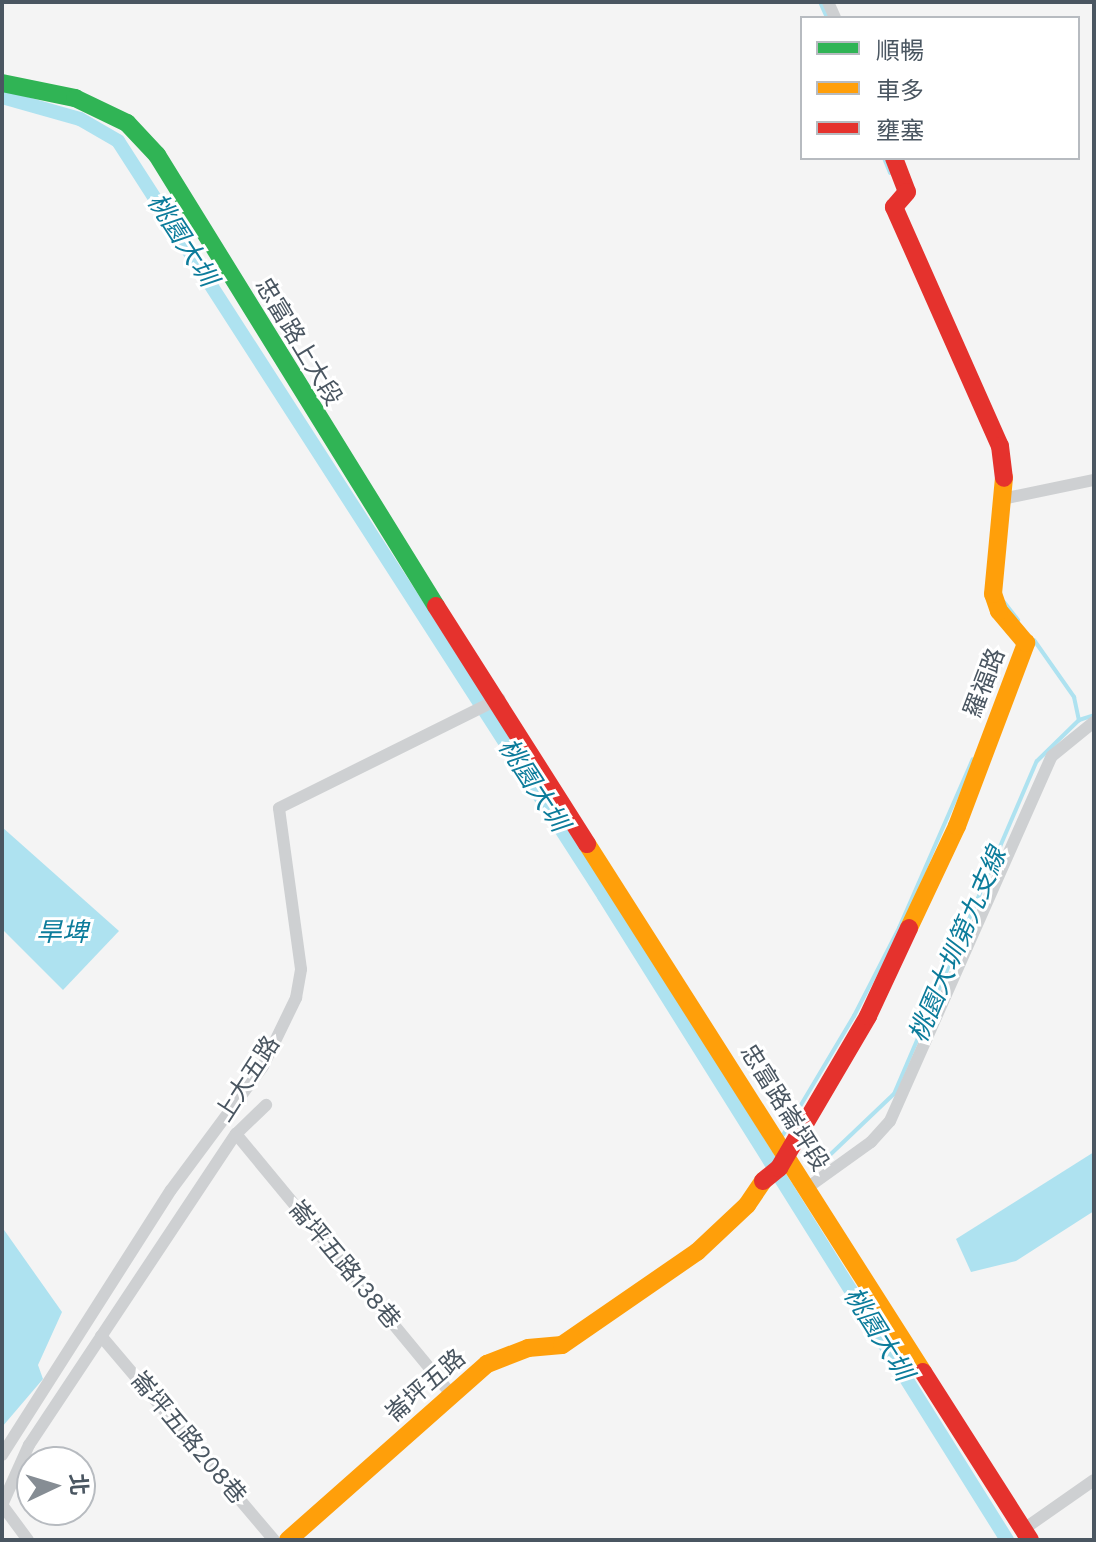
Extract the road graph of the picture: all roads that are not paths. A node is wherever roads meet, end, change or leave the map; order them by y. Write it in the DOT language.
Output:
graph roads {
  1 [pos="2,83"];
  2 [pos="894,160"];
  3 [pos="1094,480"];
  4 [pos="1002,499"];
  5 [pos="496,701"];
  6 [pos="1094,722"];
  7 [pos="266,1105"];
  8 [pos="236,1134"];
  9 [pos="781,1162"];
  10 [pos="807,1188"];
  11 [pos="101,1336"];
  12 [pos="452,1395"];
  13 [pos="2,1455"];
  14 [pos="1094,1480"];
  15 [pos="4,1487"];
  16 [pos="1027,1534"];
  17 [pos="28,1540"];
  18 [pos="274,1540"];
  19 [pos="288,1540"];
  1 -- 5 [label="street, 忠富路上大段"];
  2 -- 4 [label="street, 羅福路"];
  3 -- 4 [label="street"];
  4 -- 9 [label="street, 羅福路"];
  5 -- 9 [label="street, 忠富路崙坪段"];
  5 -- 13 [label="street, 上大五路"];
  6 -- 10 [label="street"];
  7 -- 8 [label="street"];
  8 -- 11 [label="street"];
  8 -- 12 [label="street, 崙坪五路138巷"];
  9 -- 10 [label="street, 忠富路崙坪段"];
  9 -- 12 [label="street, 崙坪五路"];
  10 -- 16 [label="street, 忠富路崙坪段"];
  11 -- 15 [label="street"];
  11 -- 18 [label="street, 崙坪五路208巷"];
  12 -- 19 [label="street, 崙坪五路"];
  14 -- 16 [label="street"];
  15 -- 17 [label="street"];
}
